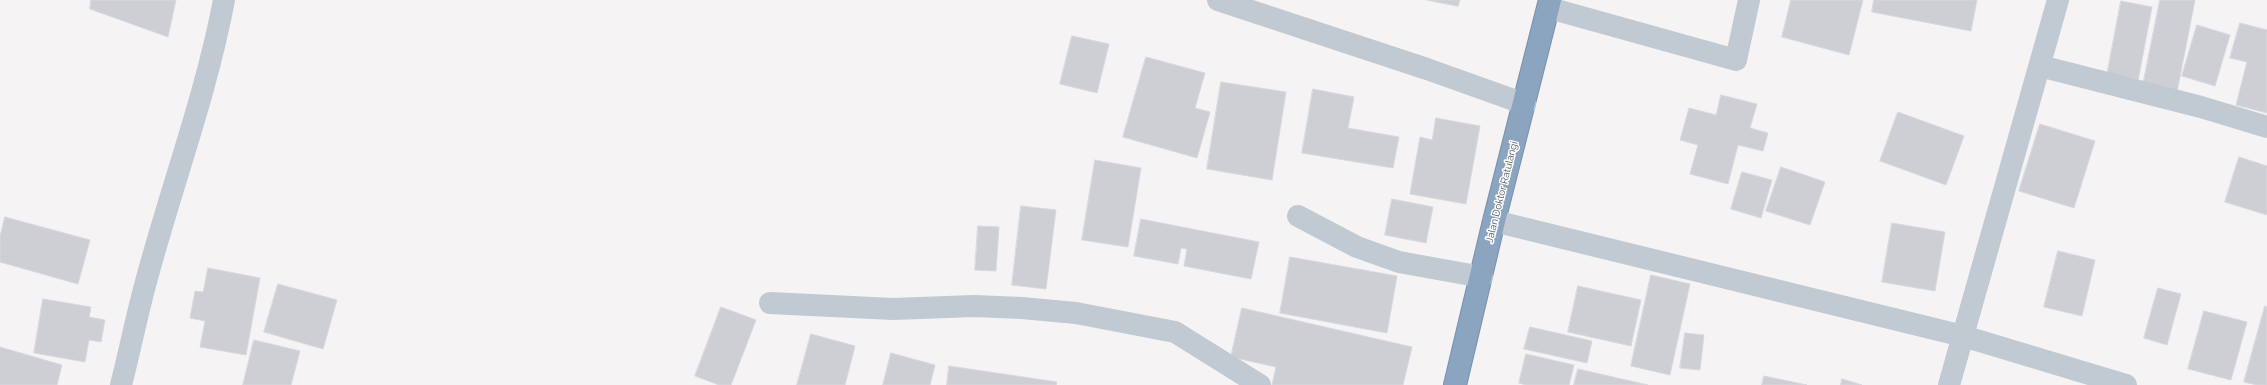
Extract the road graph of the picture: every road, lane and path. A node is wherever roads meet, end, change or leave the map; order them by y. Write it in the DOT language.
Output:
graph roads {
  1 [pos="224,0"];
  2 [pos="1218,0"];
  3 [pos="1749,0"];
  4 [pos="2058,0"];
  5 [pos="1550,4"];
  6 [pos="2040,66"];
  7 [pos="1524,104"];
  8 [pos="2267,127"];
  9 [pos="1298,216"];
  10 [pos="1494,221"];
  11 [pos="1482,277"];
  12 [pos="770,303"];
  13 [pos="1963,336"];
  14 [pos="121,385"];
  15 [pos="1260,385"];
  16 [pos="1455,385"];
  17 [pos="1949,385"];
  18 [pos="2126,385"];
  1 -- 14 [label="street"];
  2 -- 7 [label="street"];
  3 -- 5 [label="street"];
  4 -- 6 [label="street"];
  5 -- 7 [label="highway, Jalan Doktor Ratulangi"];
  6 -- 8 [label="street"];
  6 -- 13 [label="street"];
  7 -- 10 [label="highway, Jalan Doktor Ratulangi"];
  9 -- 11 [label="street"];
  10 -- 11 [label="highway, Jalan Doktor Ratulangi"];
  10 -- 13 [label="street"];
  11 -- 16 [label="highway, Jalan Doktor Ratulangi"];
  12 -- 15 [label="street"];
  13 -- 17 [label="street"];
  13 -- 18 [label="street"];
}
